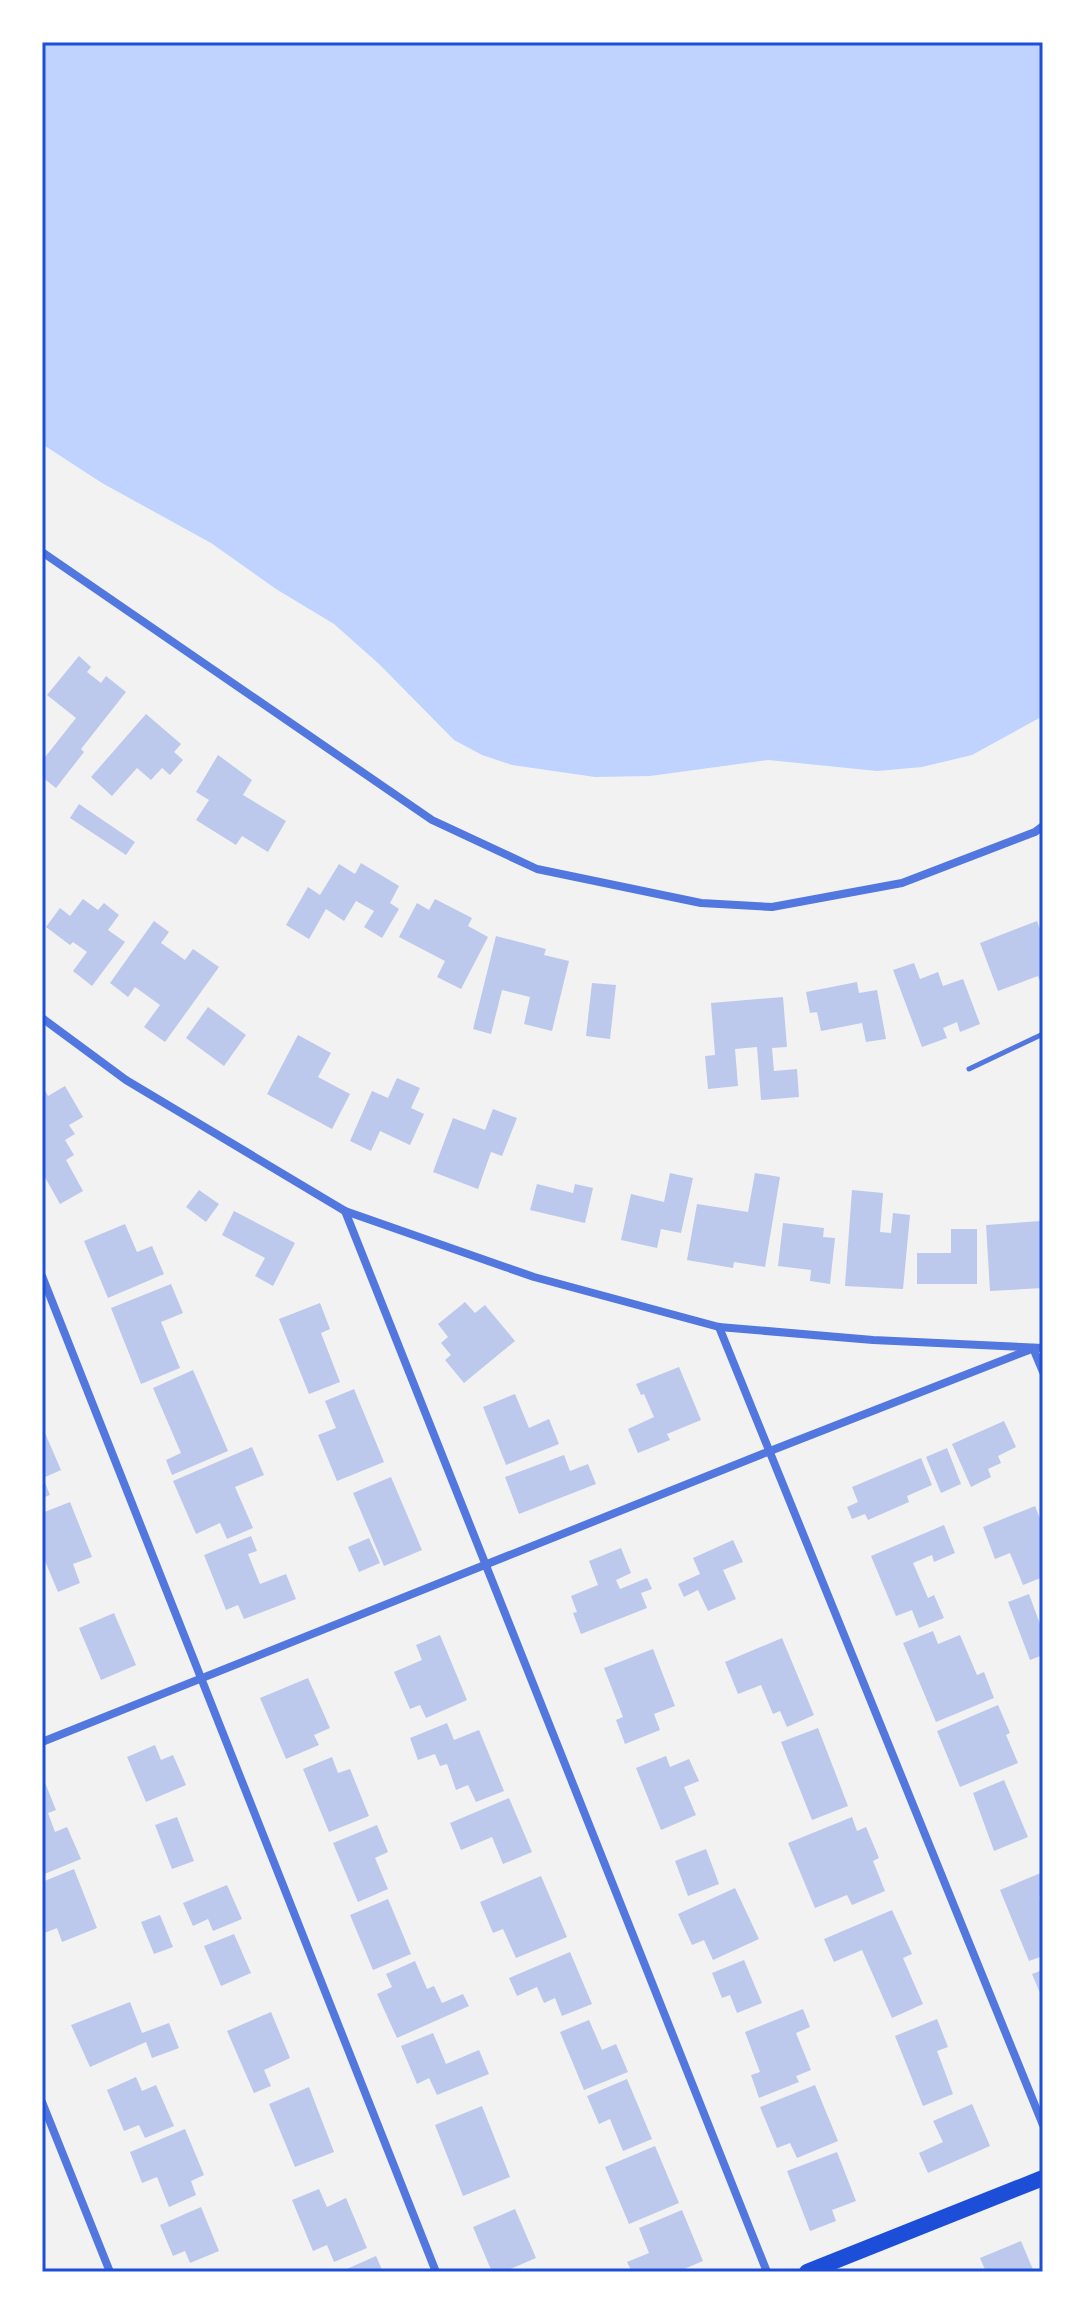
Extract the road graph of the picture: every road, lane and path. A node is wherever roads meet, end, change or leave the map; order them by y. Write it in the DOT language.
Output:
graph roads {
  1 [pos="42,552"];
  2 [pos="1043,826"];
  3 [pos="42,1018"];
  4 [pos="1043,1034"];
  5 [pos="969,1069"];
  6 [pos="345,1211"];
  7 [pos="42,1276"];
  8 [pos="719,1327"];
  9 [pos="1038,1348"];
  10 [pos="1043,1372"];
  11 [pos="770,1451"];
  12 [pos="486,1564"];
  13 [pos="202,1678"];
  14 [pos="42,1742"];
  15 [pos="42,2102"];
  16 [pos="1043,2125"];
  17 [pos="1043,2178"];
  18 [pos="110,2272"];
  19 [pos="436,2272"];
  20 [pos="767,2272"];
  21 [pos="807,2272"];
  1 -- 2 [label="street"];
  3 -- 6 [label="street"];
  4 -- 5 [label="lane"];
  6 -- 8 [label="street"];
  6 -- 12 [label="street"];
  7 -- 13 [label="street"];
  8 -- 9 [label="street"];
  8 -- 11 [label="street"];
  9 -- 10 [label="street"];
  9 -- 11 [label="street"];
  11 -- 12 [label="street"];
  11 -- 16 [label="street"];
  12 -- 13 [label="street"];
  12 -- 20 [label="street"];
  13 -- 14 [label="street"];
  13 -- 19 [label="street"];
  15 -- 18 [label="street"];
  17 -- 21 [label="main road"];
}
